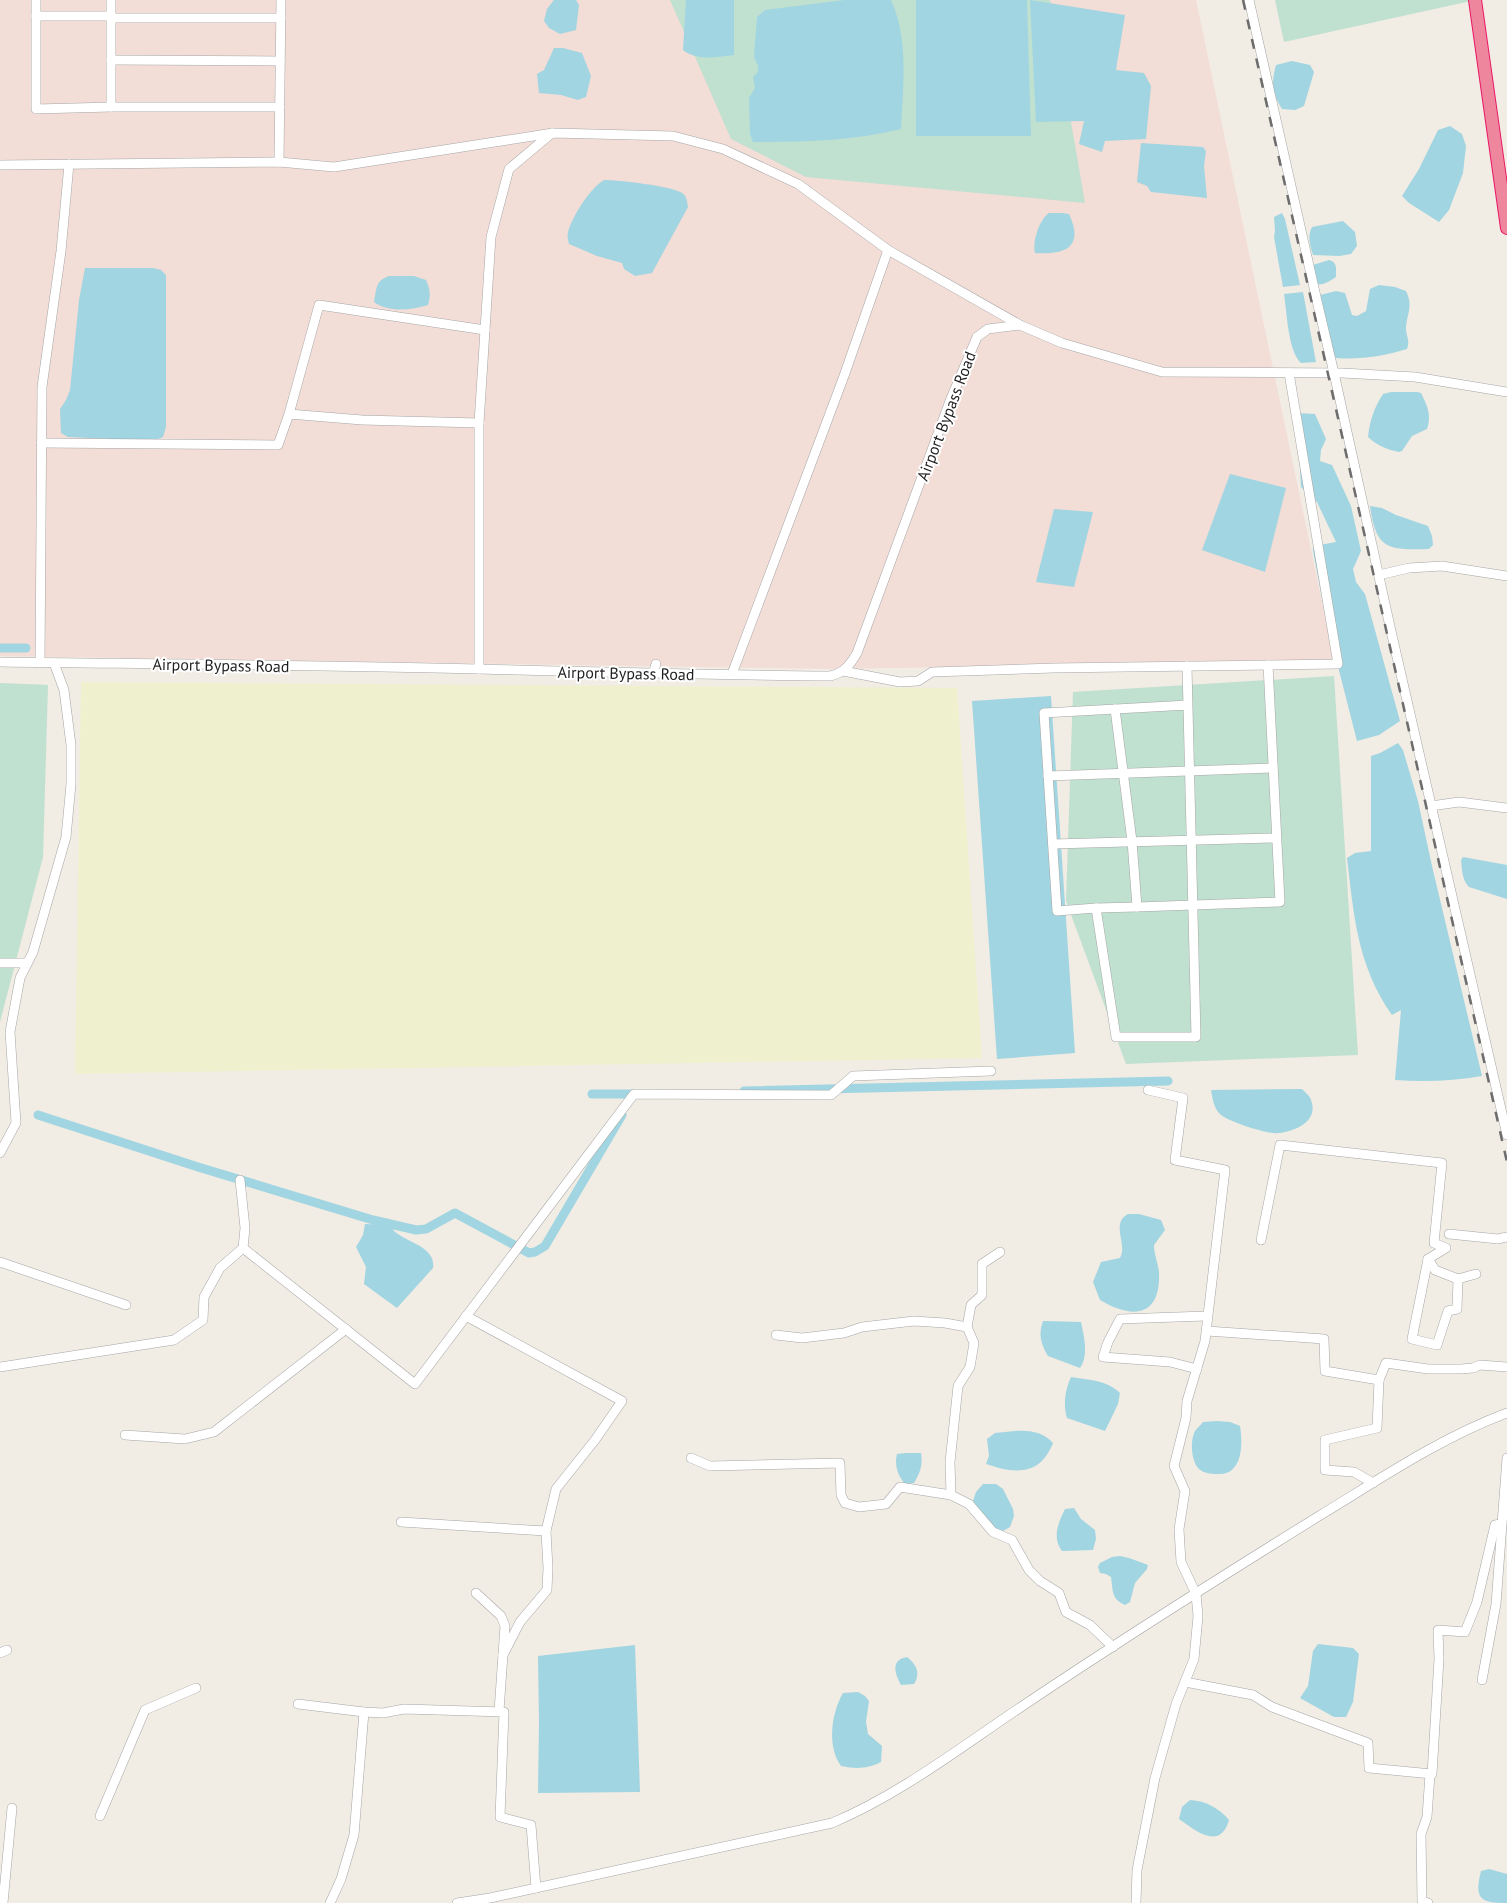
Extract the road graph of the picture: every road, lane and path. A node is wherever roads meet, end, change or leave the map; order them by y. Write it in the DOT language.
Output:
graph roads {
  1 [pos="36,0"];
  2 [pos="111,0"];
  3 [pos="281,0"];
  4 [pos="1249,0"];
  5 [pos="1475,0"];
  6 [pos="36,16"];
  7 [pos="111,17"];
  8 [pos="281,18"];
  9 [pos="111,60"];
  10 [pos="280,61"];
  11 [pos="111,107"];
  12 [pos="280,107"];
  13 [pos="553,133"];
  14 [pos="279,162"];
  15 [pos="69,164"];
  16 [pos="0,165"];
  17 [pos="1507,228"];
  18 [pos="888,250"];
  19 [pos="1020,325"];
  20 [pos="485,330"];
  21 [pos="1289,373"];
  22 [pos="1334,373"];
  23 [pos="1507,392"];
  24 [pos="289,414"];
  25 [pos="479,422"];
  26 [pos="41,444"];
  27 [pos="1378,575"];
  28 [pos="1507,576"];
  29 [pos="0,662"];
  30 [pos="40,662"];
  31 [pos="54,663"];
  32 [pos="656,664"];
  33 [pos="1268,665"];
  34 [pos="1187,666"];
  35 [pos="479,669"];
  36 [pos="843,671"];
  37 [pos="652,674"];
  38 [pos="732,674"];
  39 [pos="1188,705"];
  40 [pos="1115,709"];
  41 [pos="1273,768"];
  42 [pos="1189,771"];
  43 [pos="1123,774"];
  44 [pos="1048,776"];
  45 [pos="1431,806"];
  46 [pos="1507,808"];
  47 [pos="1276,838"];
  48 [pos="1132,841"];
  49 [pos="1191,841"];
  50 [pos="1053,844"];
  51 [pos="1193,906"];
  52 [pos="1137,907"];
  53 [pos="1096,908"];
  54 [pos="0,963"];
  55 [pos="27,963"];
  56 [pos="991,1071"];
  57 [pos="1148,1090"];
  58 [pos="1507,1136"];
  59 [pos="0,1153"];
  60 [pos="240,1180"];
  61 [pos="1449,1234"];
  62 [pos="1507,1237"];
  63 [pos="1261,1240"];
  64 [pos="243,1248"];
  65 [pos="1000,1252"];
  66 [pos="1428,1259"];
  67 [pos="0,1262"];
  68 [pos="1476,1274"];
  69 [pos="1458,1279"];
  70 [pos="126,1304"];
  71 [pos="466,1316"];
  72 [pos="1206,1316"];
  73 [pos="967,1327"];
  74 [pos="346,1329"];
  75 [pos="1207,1331"];
  76 [pos="776,1335"];
  77 [pos="0,1367"];
  78 [pos="1507,1367"];
  79 [pos="1197,1369"];
  80 [pos="1379,1380"];
  81 [pos="1507,1413"];
  82 [pos="125,1435"];
  83 [pos="691,1458"];
  84 [pos="1507,1458"];
  85 [pos="1373,1483"];
  86 [pos="951,1495"];
  87 [pos="401,1522"];
  88 [pos="1501,1524"];
  89 [pos="546,1530"];
  90 [pos="476,1593"];
  91 [pos="1196,1594"];
  92 [pos="1113,1647"];
  93 [pos="503,1655"];
  94 [pos="1482,1680"];
  95 [pos="1185,1682"];
  96 [pos="196,1688"];
  97 [pos="298,1704"];
  98 [pos="364,1712"];
  99 [pos="499,1712"];
  100 [pos="1430,1774"];
  101 [pos="12,1808"];
  102 [pos="100,1816"];
  103 [pos="536,1888"];
  104 [pos="3,1903"];
  105 [pos="330,1903"];
  106 [pos="457,1903"];
  107 [pos="1136,1903"];
  108 [pos="1428,1903"];
  1 -- 6 [label="street"];
  2 -- 7 [label="street"];
  3 -- 8 [label="street"];
  4 -- 22 [label="street"];
  5 -- 17 [label="highway"];
  6 -- 7 [label="street"];
  6 -- 11 [label="street"];
  7 -- 8 [label="street"];
  7 -- 9 [label="street"];
  8 -- 10 [label="street"];
  9 -- 10 [label="street"];
  9 -- 11 [label="street"];
  10 -- 12 [label="street"];
  11 -- 12 [label="street"];
  12 -- 14 [label="street"];
  13 -- 14 [label="street"];
  13 -- 18 [label="street"];
  13 -- 20 [label="street"];
  14 -- 15 [label="street"];
  15 -- 16 [label="street"];
  15 -- 26 [label="street"];
  18 -- 19 [label="street"];
  18 -- 38 [label="street"];
  19 -- 21 [label="street"];
  19 -- 36 [label="street, Airport Bypass Road"];
  20 -- 24 [label="street"];
  20 -- 25 [label="street"];
  21 -- 22 [label="street"];
  21 -- 33 [label="street"];
  22 -- 23 [label="street"];
  22 -- 27 [label="street"];
  24 -- 25 [label="street"];
  24 -- 26 [label="street"];
  25 -- 35 [label="street"];
  26 -- 30 [label="street"];
  27 -- 28 [label="street"];
  27 -- 45 [label="street"];
  29 -- 30 [label="street, Airport Bypass Road"];
  30 -- 31 [label="street, Airport Bypass Road"];
  31 -- 35 [label="street, Airport Bypass Road"];
  31 -- 55 [label="street"];
  32 -- 37 [label="street"];
  33 -- 34 [label="street"];
  33 -- 41 [label="street"];
  34 -- 36 [label="street"];
  34 -- 39 [label="street"];
  35 -- 37 [label="street, Airport Bypass Road"];
  36 -- 38 [label="street, Airport Bypass Road"];
  37 -- 38 [label="street, Airport Bypass Road"];
  39 -- 40 [label="street"];
  39 -- 42 [label="street"];
  40 -- 43 [label="street"];
  40 -- 44 [label="street"];
  41 -- 42 [label="street"];
  41 -- 47 [label="street"];
  42 -- 43 [label="street"];
  42 -- 49 [label="street"];
  43 -- 44 [label="street"];
  43 -- 48 [label="street"];
  44 -- 50 [label="street"];
  45 -- 46 [label="street"];
  45 -- 58 [label="street"];
  47 -- 49 [label="street"];
  47 -- 51 [label="street"];
  48 -- 49 [label="street"];
  48 -- 50 [label="street"];
  48 -- 52 [label="street"];
  49 -- 51 [label="street"];
  50 -- 53 [label="street"];
  51 -- 52 [label="street"];
  51 -- 53 [label="street"];
  52 -- 53 [label="street"];
  54 -- 55 [label="street"];
  55 -- 59 [label="street"];
  56 -- 71 [label="street"];
  57 -- 75 [label="street"];
  60 -- 64 [label="street"];
  61 -- 62 [label="street"];
  63 -- 66 [label="street"];
  64 -- 74 [label="street"];
  64 -- 77 [label="street"];
  65 -- 73 [label="street"];
  66 -- 69 [label="street"];
  66 -- 69 [label="street"];
  67 -- 70 [label="street"];
  68 -- 69 [label="street"];
  71 -- 74 [label="street"];
  71 -- 89 [label="street"];
  72 -- 79 [label="street"];
  73 -- 76 [label="street"];
  73 -- 86 [label="street"];
  74 -- 82 [label="street"];
  75 -- 79 [label="street"];
  75 -- 80 [label="street"];
  78 -- 80 [label="street"];
  79 -- 91 [label="street"];
  80 -- 85 [label="street"];
  81 -- 85 [label="street"];
  83 -- 86 [label="street"];
  84 -- 88 [label="street"];
  85 -- 91 [label="street"];
  86 -- 92 [label="street"];
  87 -- 89 [label="street"];
  88 -- 94 [label="street"];
  88 -- 100 [label="street"];
  89 -- 93 [label="street"];
  90 -- 93 [label="street"];
  91 -- 92 [label="street"];
  91 -- 95 [label="street"];
  92 -- 103 [label="street"];
  93 -- 99 [label="street"];
  95 -- 100 [label="street"];
  95 -- 107 [label="street"];
  96 -- 102 [label="street"];
  97 -- 98 [label="street"];
  98 -- 99 [label="street"];
  98 -- 105 [label="street"];
  99 -- 103 [label="street"];
  100 -- 108 [label="street"];
  101 -- 104 [label="street"];
  103 -- 106 [label="street"];
}
